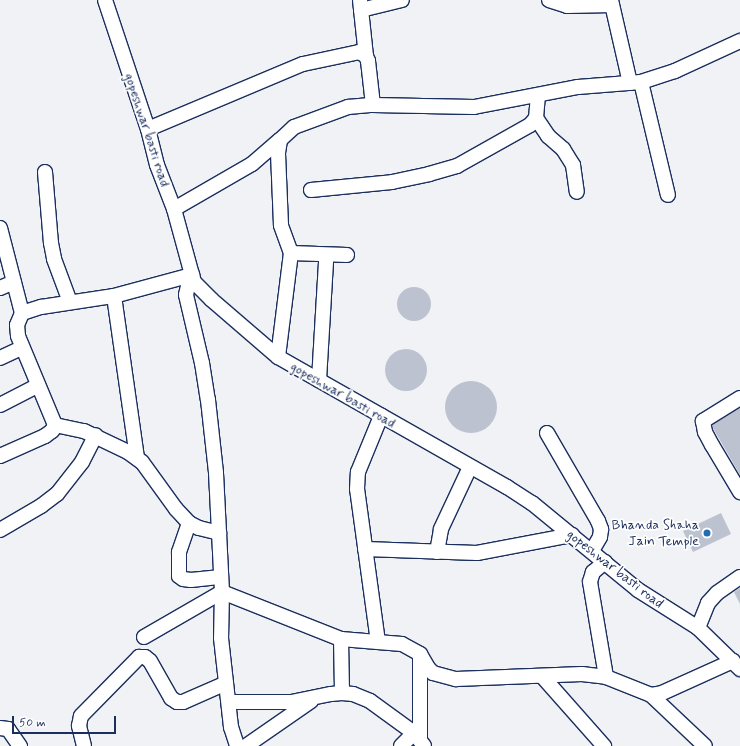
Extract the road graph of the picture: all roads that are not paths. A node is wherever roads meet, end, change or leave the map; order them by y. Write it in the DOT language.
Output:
graph roads {
  1 [pos="105,0"];
  2 [pos="402,0"];
  3 [pos="549,0"];
  4 [pos="611,3"];
  5 [pos="360,5"];
  6 [pos="740,41"];
  7 [pos="366,56"];
  8 [pos="636,82"];
  9 [pos="538,95"];
  10 [pos="373,105"];
  11 [pos="536,118"];
  12 [pos="148,129"];
  13 [pos="280,140"];
  14 [pos="45,172"];
  15 [pos="311,190"];
  16 [pos="577,192"];
  17 [pos="668,195"];
  18 [pos="174,209"];
  19 [pos="0,228"];
  20 [pos="291,253"];
  21 [pos="347,255"];
  22 [pos="326,261"];
  23 [pos="193,279"];
  24 [pos="14,282"];
  25 [pos="0,288"];
  26 [pos="114,296"];
  27 [pos="70,302"];
  28 [pos="22,314"];
  29 [pos="21,348"];
  30 [pos="278,357"];
  31 [pos="0,358"];
  32 [pos="319,380"];
  33 [pos="37,386"];
  34 [pos="740,398"];
  35 [pos="0,405"];
  36 [pos="381,416"];
  37 [pos="55,425"];
  38 [pos="547,433"];
  39 [pos="96,436"];
  40 [pos="0,456"];
  41 [pos="137,458"];
  42 [pos="470,467"];
  43 [pos="740,492"];
  44 [pos="189,523"];
  45 [pos="0,530"];
  46 [pos="219,533"];
  47 [pos="572,535"];
  48 [pos="364,549"];
  49 [pos="592,551"];
  50 [pos="437,552"];
  51 [pos="605,562"];
  52 [pos="221,577"];
  53 [pos="740,577"];
  54 [pos="222,592"];
  55 [pos="698,628"];
  56 [pos="144,637"];
  57 [pos="341,639"];
  58 [pos="378,642"];
  59 [pos="420,654"];
  60 [pos="737,665"];
  61 [pos="542,676"];
  62 [pos="606,677"];
  63 [pos="226,683"];
  64 [pos="342,692"];
  65 [pos="651,695"];
  66 [pos="318,696"];
  67 [pos="229,702"];
  68 [pos="0,728"];
  69 [pos="419,739"];
  70 [pos="20,746"];
  71 [pos="84,746"];
  72 [pos="237,746"];
  73 [pos="246,746"];
  74 [pos="401,746"];
  75 [pos="604,746"];
  76 [pos="705,746"];
  1 -- 12 [label="street, gopeshwar basti road"];
  2 -- 5 [label="street"];
  3 -- 4 [label="street"];
  4 -- 8 [label="street"];
  5 -- 7 [label="street"];
  6 -- 8 [label="street"];
  7 -- 10 [label="street"];
  7 -- 12 [label="street"];
  8 -- 9 [label="street"];
  8 -- 17 [label="street"];
  9 -- 10 [label="street"];
  9 -- 11 [label="street"];
  10 -- 13 [label="street"];
  11 -- 15 [label="street"];
  11 -- 16 [label="street"];
  12 -- 18 [label="street, gopeshwar basti road"];
  13 -- 18 [label="street"];
  13 -- 20 [label="street"];
  14 -- 27 [label="street"];
  18 -- 23 [label="street, gopeshwar basti road"];
  19 -- 24 [label="street"];
  20 -- 21 [label="street"];
  20 -- 30 [label="street"];
  22 -- 32 [label="street"];
  23 -- 26 [label="street"];
  23 -- 30 [label="street, gopeshwar basti road"];
  23 -- 46 [label="street"];
  24 -- 25 [label="street"];
  24 -- 28 [label="street"];
  26 -- 27 [label="street"];
  26 -- 41 [label="street"];
  27 -- 28 [label="street"];
  28 -- 29 [label="street"];
  29 -- 31 [label="street"];
  29 -- 33 [label="street"];
  30 -- 32 [label="street, gopeshwar basti road"];
  32 -- 36 [label="street, gopeshwar basti road"];
  33 -- 35 [label="street"];
  33 -- 37 [label="street"];
  34 -- 43 [label="street"];
  36 -- 42 [label="street, gopeshwar basti road"];
  36 -- 48 [label="street"];
  37 -- 39 [label="street"];
  37 -- 40 [label="street"];
  38 -- 49 [label="street"];
  39 -- 41 [label="street"];
  39 -- 45 [label="street"];
  41 -- 44 [label="street"];
  42 -- 47 [label="street, gopeshwar basti road"];
  42 -- 50 [label="street"];
  44 -- 46 [label="street"];
  44 -- 52 [label="street"];
  46 -- 52 [label="street"];
  47 -- 49 [label="street, gopeshwar basti road"];
  47 -- 50 [label="street"];
  48 -- 50 [label="street"];
  48 -- 58 [label="street"];
  49 -- 51 [label="street, gopeshwar basti road"];
  51 -- 55 [label="street, gopeshwar basti road"];
  51 -- 62 [label="street"];
  52 -- 54 [label="street"];
  53 -- 55 [label="street"];
  54 -- 56 [label="street"];
  54 -- 57 [label="street"];
  54 -- 63 [label="street"];
  55 -- 60 [label="street, gopeshwar basti road"];
  57 -- 58 [label="street"];
  57 -- 64 [label="street"];
  58 -- 59 [label="street"];
  59 -- 61 [label="street"];
  59 -- 69 [label="street"];
  60 -- 65 [label="street"];
  61 -- 62 [label="street"];
  61 -- 75 [label="street"];
  62 -- 65 [label="street"];
  63 -- 67 [label="street"];
  63 -- 71 [label="street"];
  64 -- 66 [label="street"];
  64 -- 69 [label="street"];
  65 -- 76 [label="street"];
  66 -- 67 [label="street"];
  66 -- 73 [label="street"];
  67 -- 72 [label="street"];
  68 -- 70 [label="street"];
  69 -- 74 [label="street"];
}
